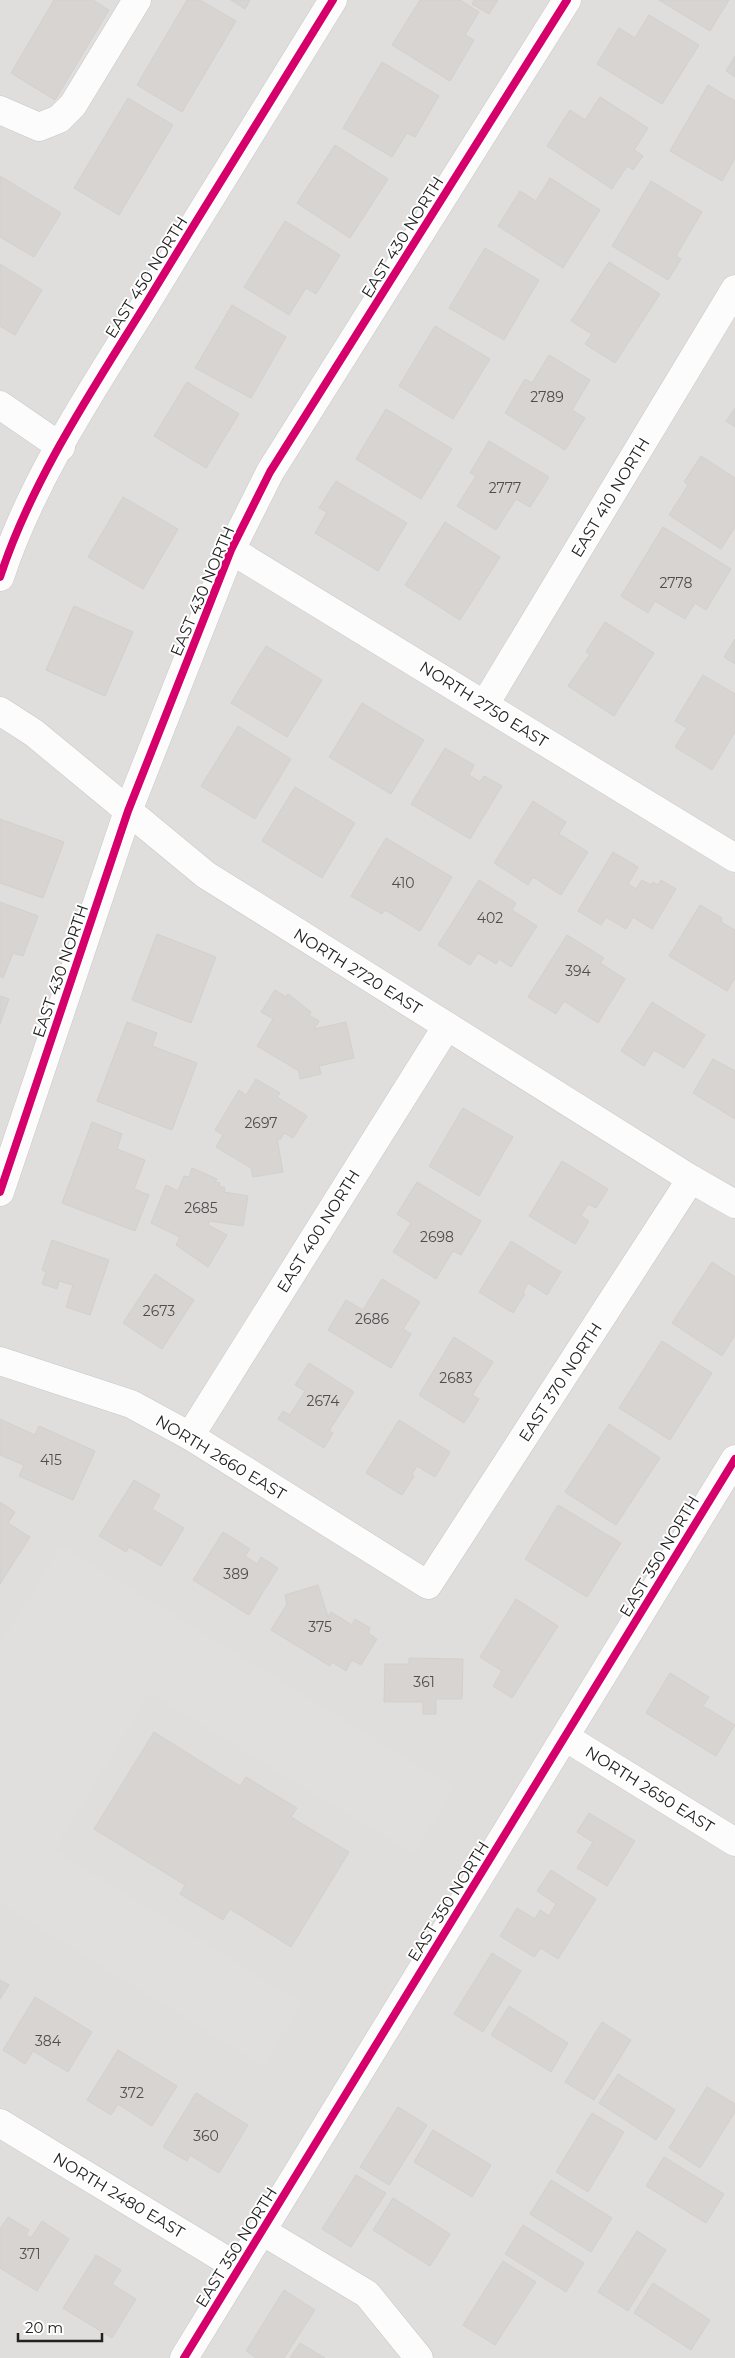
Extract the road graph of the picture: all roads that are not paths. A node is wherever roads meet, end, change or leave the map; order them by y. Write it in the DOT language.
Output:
graph roads {
  1 [pos="137,0"];
  2 [pos="333,0"];
  3 [pos="567,0"];
  4 [pos="0,110"];
  5 [pos="735,289"];
  6 [pos="0,405"];
  7 [pos="60,447"];
  8 [pos="231,550"];
  9 [pos="0,577"];
  10 [pos="485,704"];
  11 [pos="0,711"];
  12 [pos="128,811"];
  13 [pos="735,858"];
  14 [pos="447,1026"];
  15 [pos="691,1179"];
  16 [pos="0,1192"];
  17 [pos="735,1204"];
  18 [pos="0,1361"];
  19 [pos="190,1436"];
  20 [pos="735,1459"];
  21 [pos="428,1585"];
  22 [pos="565,1736"];
  23 [pos="735,1842"];
  24 [pos="0,2123"];
  25 [pos="262,2231"];
  26 [pos="239,2268"];
  27 [pos="184,2358"];
  28 [pos="419,2358"];
  1 -- 4 [label="street"];
  2 -- 7 [label="street, EAST 450 NORTH"];
  3 -- 8 [label="street, EAST 430 NORTH"];
  5 -- 10 [label="street, EAST 410 NORTH"];
  6 -- 7 [label="street"];
  7 -- 9 [label="street, EAST 450 NORTH"];
  8 -- 10 [label="street, NORTH 2750 EAST"];
  8 -- 12 [label="street, EAST 430 NORTH"];
  10 -- 13 [label="street, NORTH 2750 EAST"];
  11 -- 12 [label="street, NORTH 2720 EAST"];
  12 -- 14 [label="street, NORTH 2720 EAST"];
  12 -- 16 [label="street, EAST 430 NORTH"];
  14 -- 15 [label="street, NORTH 2720 EAST"];
  14 -- 19 [label="street, EAST 400 NORTH"];
  15 -- 17 [label="street, NORTH 2720 EAST"];
  15 -- 21 [label="street, EAST 370 NORTH"];
  18 -- 19 [label="street, NORTH 2660 EAST"];
  19 -- 21 [label="street, NORTH 2660 EAST"];
  20 -- 22 [label="street, EAST 350 NORTH"];
  22 -- 23 [label="street, NORTH 2650 EAST"];
  22 -- 25 [label="street, EAST 350 NORTH"];
  24 -- 26 [label="street, NORTH 2480 EAST"];
  25 -- 26 [label="street, EAST 350 NORTH"];
  25 -- 28 [label="street"];
  26 -- 27 [label="street, EAST 350 NORTH"];
}
